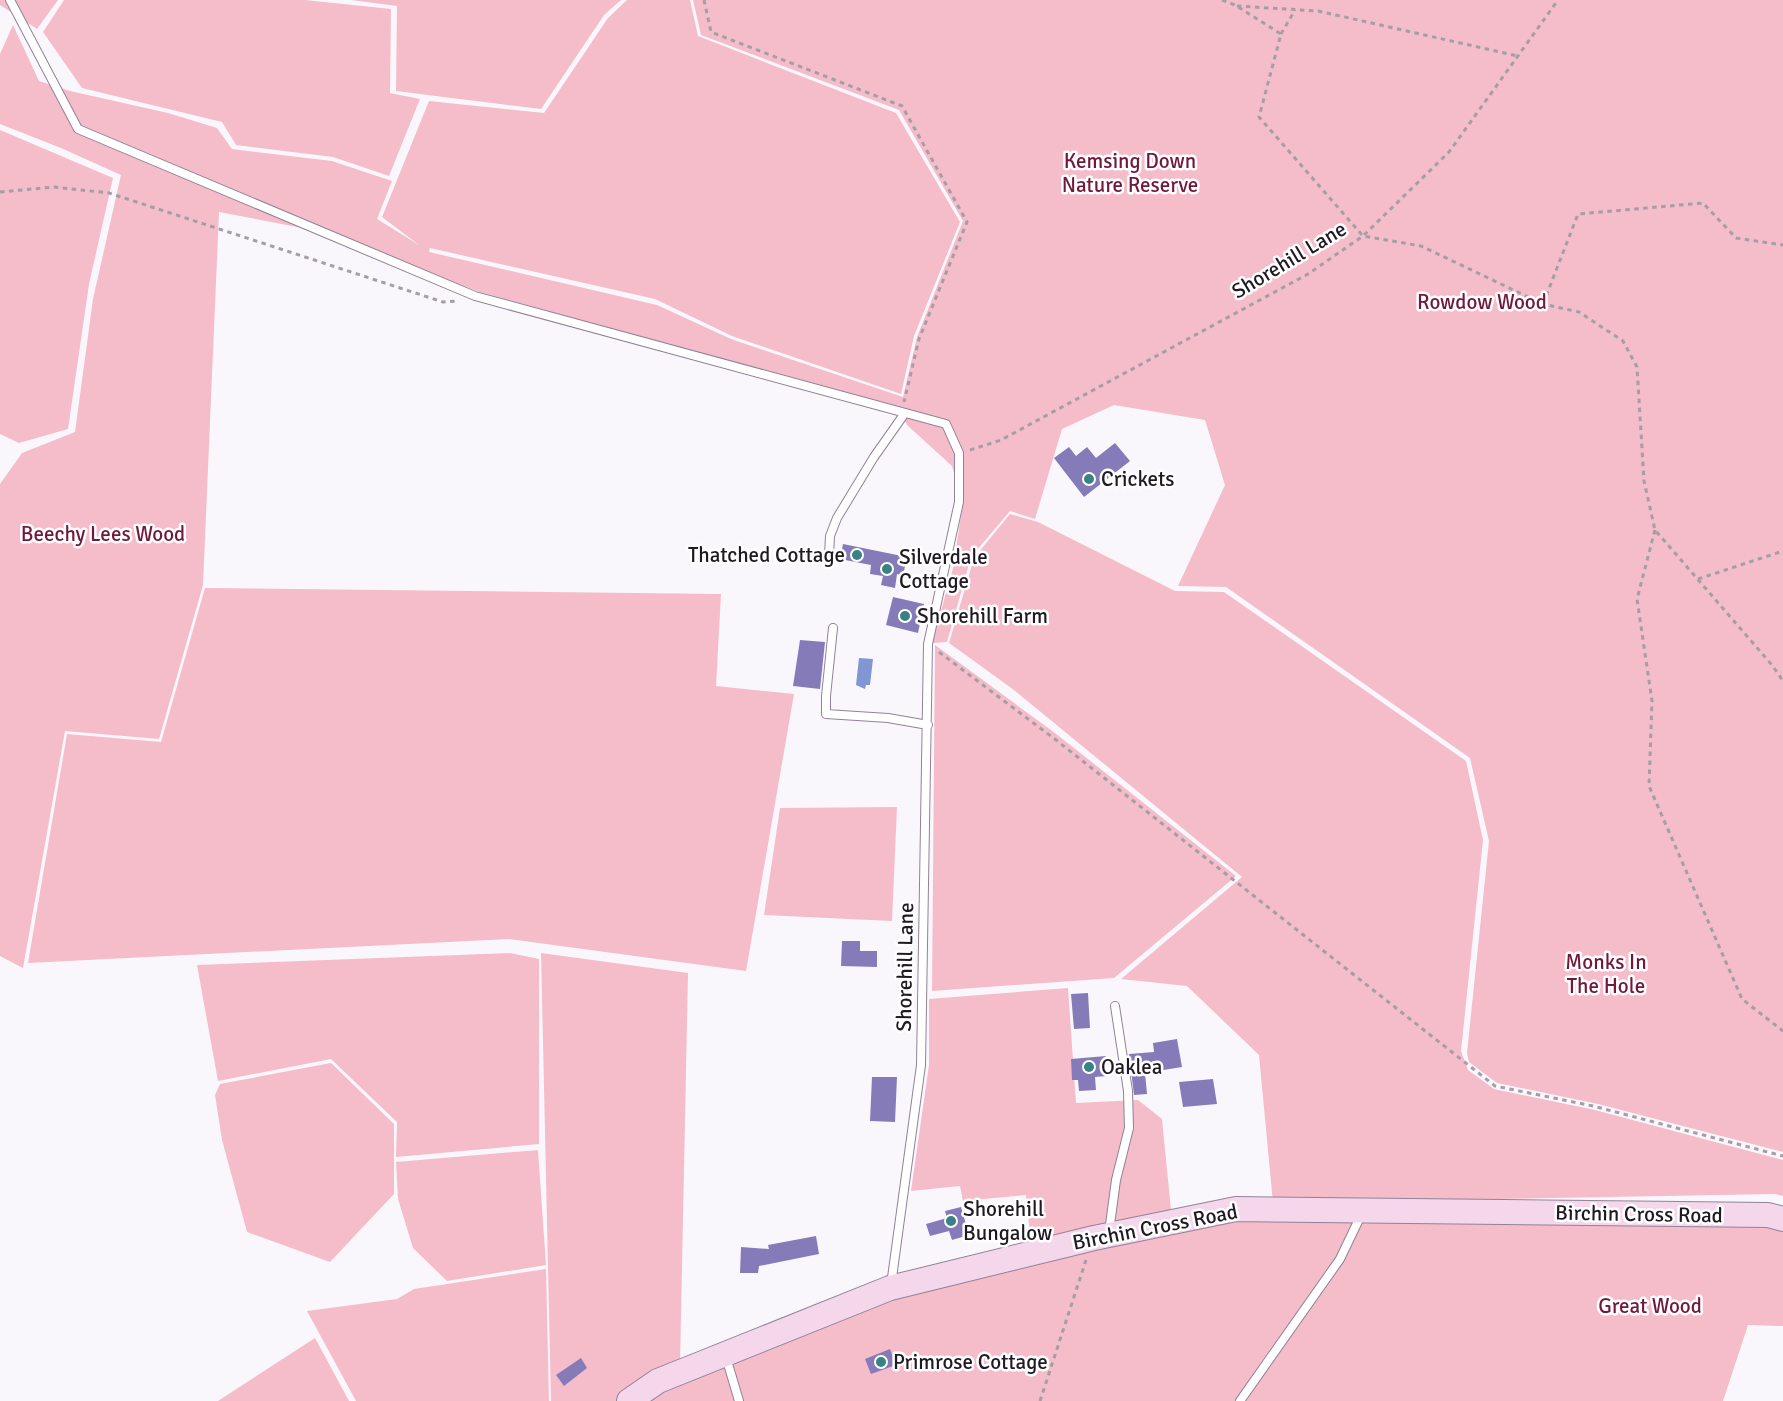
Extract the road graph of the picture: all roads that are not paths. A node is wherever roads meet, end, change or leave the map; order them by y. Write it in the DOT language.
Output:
graph roads {
  1 [pos="10,0"];
  2 [pos="903,413"];
  3 [pos="829,556"];
  4 [pos="833,628"];
  5 [pos="928,725"];
  6 [pos="1115,1006"];
  7 [pos="1363,1210"];
  8 [pos="1783,1219"];
  9 [pos="1101,1237"];
  10 [pos="890,1288"];
  11 [pos="725,1354"];
  12 [pos="628,1401"];
  13 [pos="740,1401"];
  14 [pos="1240,1401"];
  1 -- 2 [label="lane"];
  2 -- 3 [label="lane"];
  2 -- 5 [label="lane, Shorehill Lane"];
  4 -- 5 [label="lane"];
  5 -- 10 [label="lane, Shorehill Lane"];
  6 -- 9 [label="lane"];
  7 -- 8 [label="street, Birchin Cross Road"];
  7 -- 9 [label="street, Birchin Cross Road"];
  7 -- 14 [label="lane"];
  9 -- 10 [label="street, Birchin Cross Road"];
  10 -- 11 [label="street, Birchin Cross Road"];
  11 -- 12 [label="street, Birchin Cross Road"];
  11 -- 13 [label="lane"];
}
